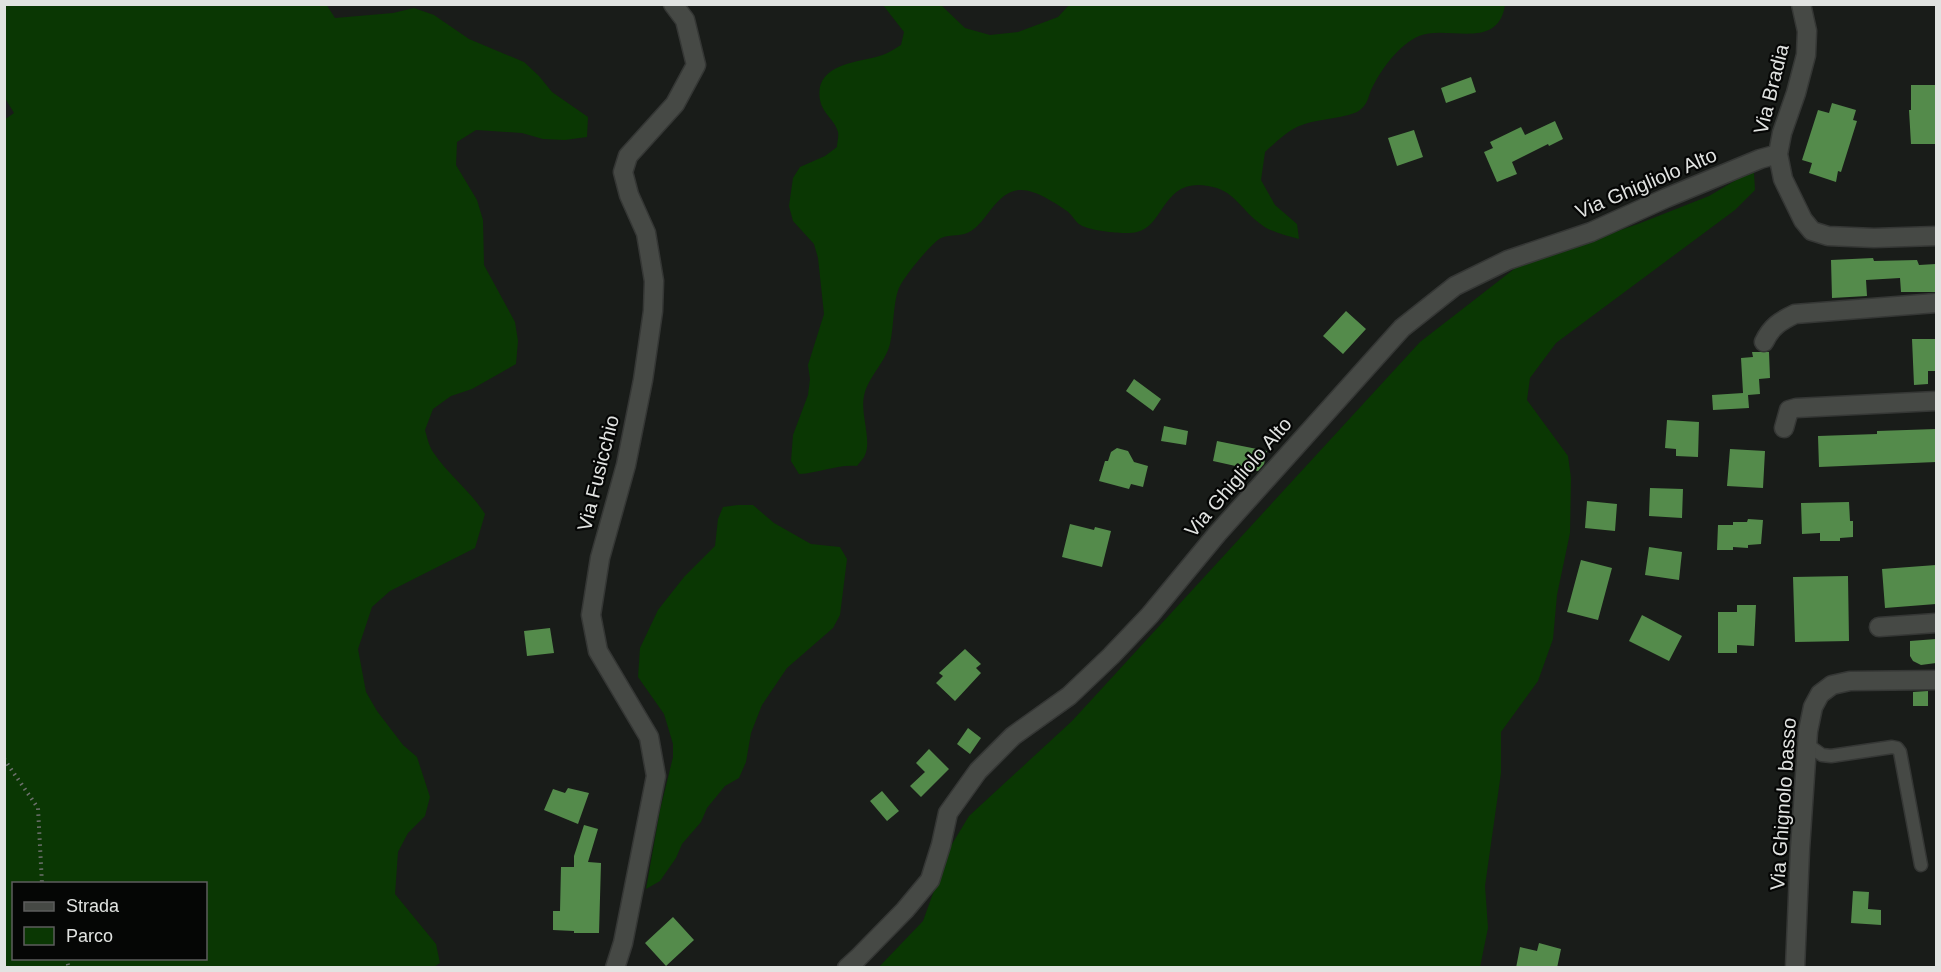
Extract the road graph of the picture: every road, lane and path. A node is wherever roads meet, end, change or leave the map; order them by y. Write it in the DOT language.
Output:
graph roads {
  1 [pos="673,4"];
  2 [pos="1801,4"];
  3 [pos="1778,154"];
  4 [pos="1936,236"];
  5 [pos="1936,303"];
  6 [pos="1764,342"];
  7 [pos="1936,401"];
  8 [pos="1784,428"];
  9 [pos="1936,623"];
  10 [pos="1879,627"];
  11 [pos="1936,680"];
  12 [pos="1808,745"];
  13 [pos="4,759"];
  14 [pos="1921,866"];
  15 [pos="42,882"];
  16 [pos="615,968"];
  17 [pos="847,968"];
  18 [pos="1795,968"];
  1 -- 16 [label="street, Via Fusicchio"];
  2 -- 3 [label="street, Via Bradia"];
  3 -- 4 [label="street, Via Bradia"];
  3 -- 17 [label="street, Via Ghigliolo Alto"];
  5 -- 6 [label="street"];
  7 -- 8 [label="street"];
  9 -- 10 [label="street"];
  11 -- 12 [label="street, Via Ghignolo basso"];
  12 -- 14 [label="lane"];
  12 -- 18 [label="street, Via Ghignolo basso"];
  13 -- 15 [label="path"];
}
